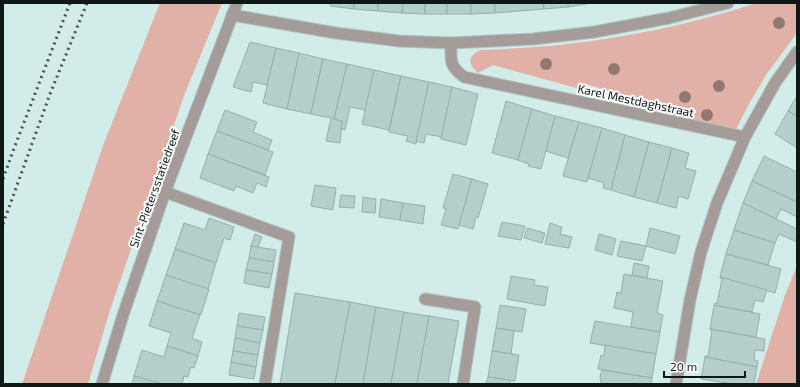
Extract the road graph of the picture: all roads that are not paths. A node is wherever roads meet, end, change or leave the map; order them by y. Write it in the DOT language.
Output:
graph roads {
  1 [pos="237,3"];
  2 [pos="728,3"];
  3 [pos="232,14"];
  4 [pos="451,43"];
  5 [pos="797,52"];
  6 [pos="745,137"];
  7 [pos="165,192"];
  8 [pos="425,299"];
  9 [pos="102,384"];
  10 [pos="265,384"];
  11 [pos="463,384"];
  12 [pos="676,384"];
  1 -- 3 [label="street, Sint-Pietersstatiedreef"];
  2 -- 4 [label="street"];
  3 -- 4 [label="street"];
  3 -- 7 [label="street, Sint-Pietersstatiedreef"];
  4 -- 6 [label="street, Karel Mestdaghstraat"];
  5 -- 6 [label="street"];
  6 -- 12 [label="street"];
  7 -- 9 [label="street, Sint-Pietersstatiedreef"];
  7 -- 10 [label="street"];
  8 -- 11 [label="street"];
}
